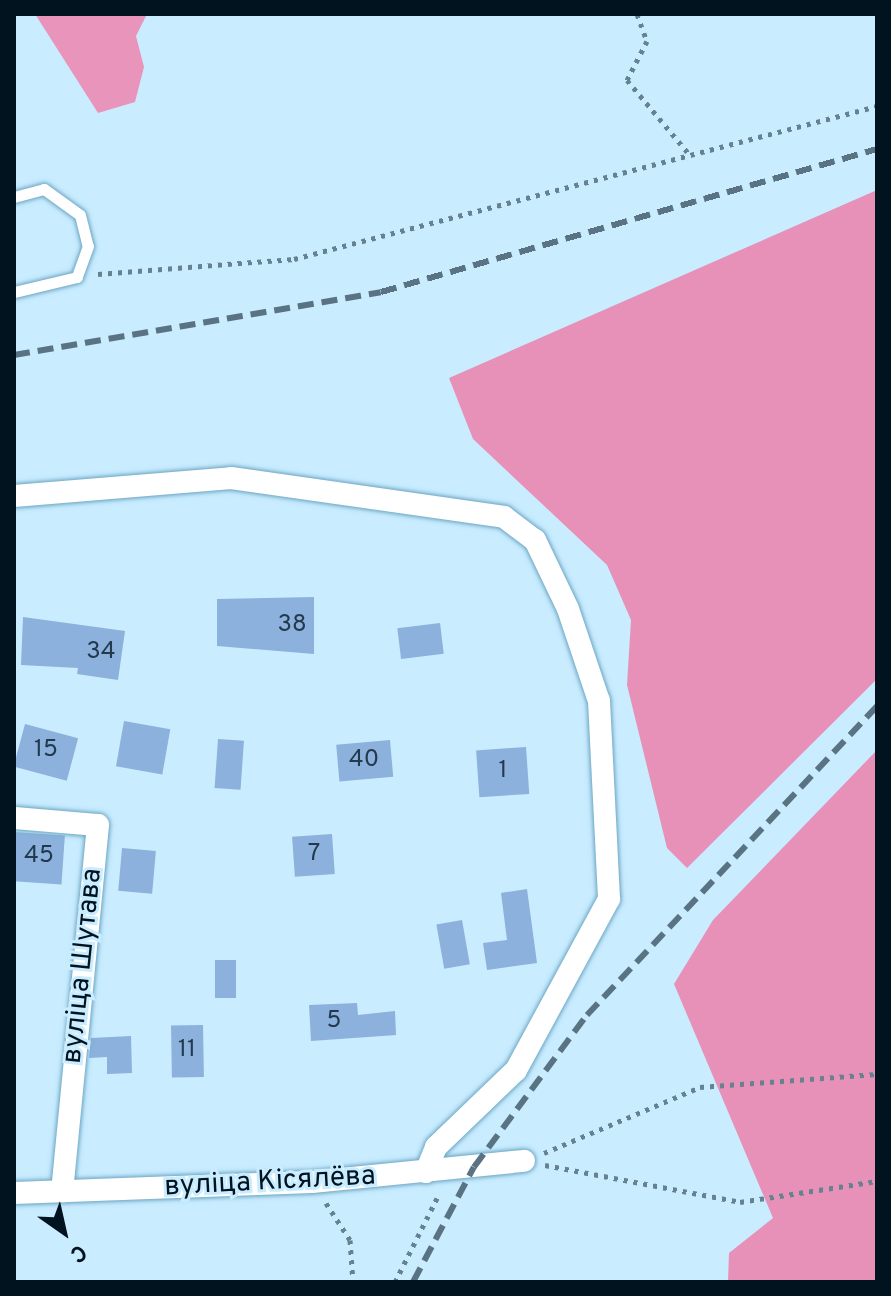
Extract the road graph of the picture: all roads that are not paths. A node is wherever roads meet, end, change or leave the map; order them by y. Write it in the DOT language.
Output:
graph roads {
  1 [pos="14,197"];
  2 [pos="14,292"];
  3 [pos="14,496"];
  4 [pos="14,818"];
  5 [pos="524,1161"];
  6 [pos="426,1172"];
  7 [pos="62,1191"];
  8 [pos="14,1193"];
  1 -- 2 [label="lane"];
  3 -- 6 [label="street"];
  4 -- 7 [label="street, вуліца Шутава"];
  5 -- 6 [label="street, вуліца Кісялёва"];
  6 -- 7 [label="street, вуліца Кісялёва"];
  7 -- 8 [label="street, вуліца Кісялёва"];
}
